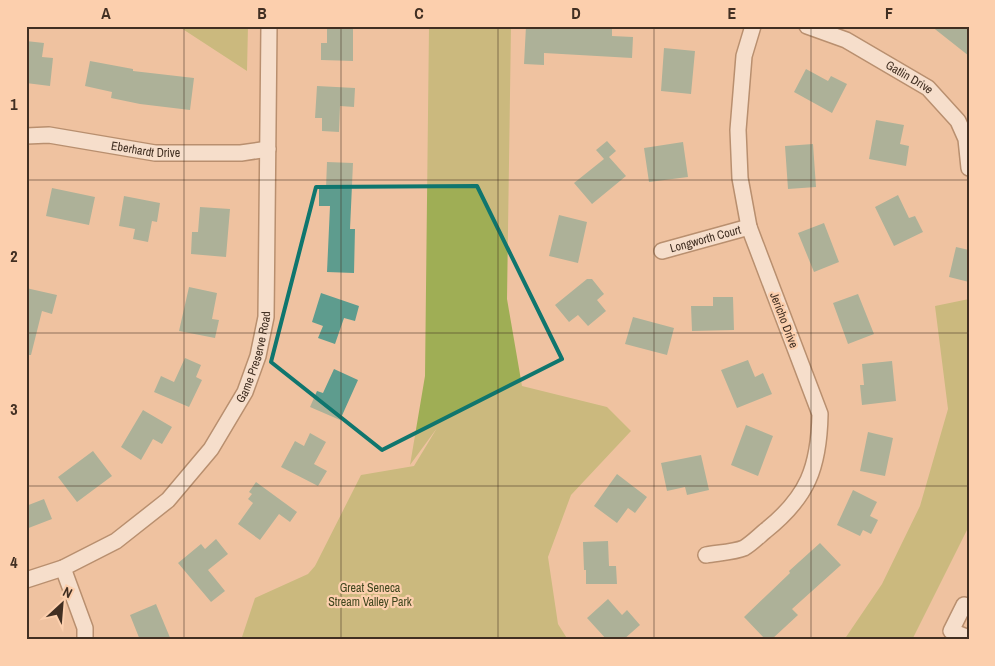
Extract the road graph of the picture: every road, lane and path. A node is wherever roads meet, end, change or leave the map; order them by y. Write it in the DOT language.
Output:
graph roads {
  1 [pos="269,26"];
  2 [pos="753,26"];
  3 [pos="807,26"];
  4 [pos="26,136"];
  5 [pos="268,149"];
  6 [pos="969,168"];
  7 [pos="749,227"];
  8 [pos="662,251"];
  9 [pos="706,555"];
  10 [pos="63,568"];
  11 [pos="26,580"];
  12 [pos="969,608"];
  13 [pos="969,638"];
  14 [pos="85,640"];
  1 -- 5 [label="street, Game Preserve Road"];
  2 -- 7 [label="street, Jericho Drive"];
  3 -- 6 [label="street, Gatlin Drive"];
  4 -- 5 [label="street, Eberhardt Drive"];
  5 -- 10 [label="street, Game Preserve Road"];
  7 -- 8 [label="street, Longworth Court"];
  7 -- 9 [label="street, Jericho Drive"];
  10 -- 11 [label="street, Game Preserve Road"];
  10 -- 14 [label="street"];
  12 -- 13 [label="street"];
}
